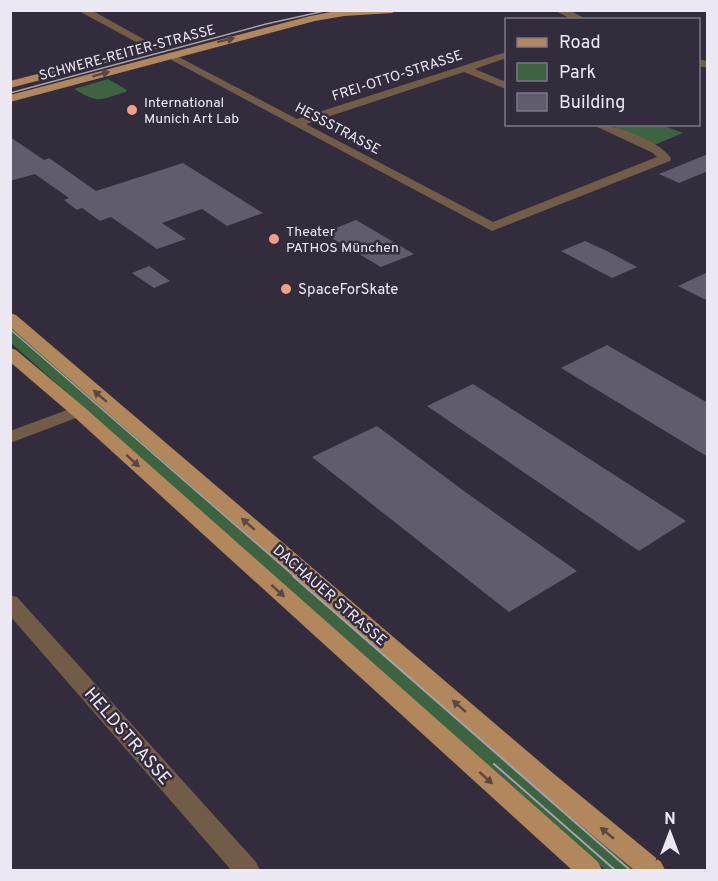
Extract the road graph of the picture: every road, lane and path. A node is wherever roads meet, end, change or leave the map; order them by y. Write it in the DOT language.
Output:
graph roads {
  1 [pos="82,10"];
  2 [pos="392,10"];
  3 [pos="559,10"];
  4 [pos="578,18"];
  5 [pos="162,49"];
  6 [pos="505,56"];
  7 [pos="466,69"];
  8 [pos="10,85"];
  9 [pos="505,85"];
  10 [pos="10,99"];
  11 [pos="296,123"];
  12 [pos="602,126"];
  13 [pos="10,318"];
  14 [pos="10,353"];
  15 [pos="78,411"];
  16 [pos="10,438"];
  17 [pos="10,602"];
  18 [pos="247,870"];
  19 [pos="589,870"];
  20 [pos="652,870"];
  1 -- 5 [label="street, HESSSTRASSE"];
  5 -- 2 [label="main road, SCHWERE-REITER-STRASSE, one-way"];
  3 -- 4 [label="street"];
  5 -- 8 [label="main road, SCHWERE-REITER-STRASSE"];
  10 -- 5 [label="main road, SCHWERE-REITER-STRASSE, one-way"];
  5 -- 11 [label="street, HESSSTRASSE"];
  6 -- 7 [label="street, FREI-OTTO-STRASSE"];
  7 -- 9 [label="street"];
  7 -- 11 [label="street, FREI-OTTO-STRASSE"];
  11 -- 12 [label="street, HESSSTRASSE"];
  20 -- 13 [label="main road, DACHAUER STRASSE, one-way"];
  14 -- 15 [label="main road, DACHAUER STRASSE"];
  15 -- 16 [label="street"];
  15 -- 19 [label="main road, DACHAUER STRASSE, one-way"];
  17 -- 18 [label="street, HELDSTRASSE"];
}
